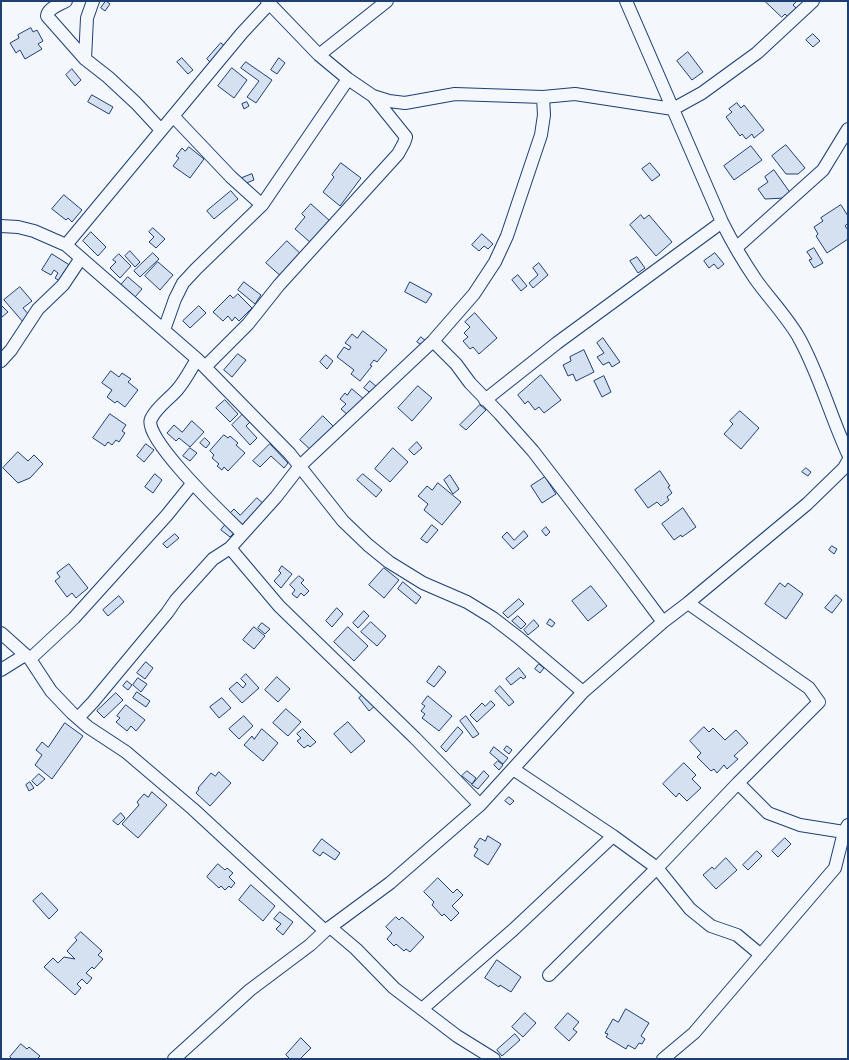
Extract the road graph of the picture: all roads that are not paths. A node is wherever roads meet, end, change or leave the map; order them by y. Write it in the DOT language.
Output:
graph roads {
  1 [pos="66,1"];
  2 [pos="92,1"];
  3 [pos="387,1"];
  4 [pos="626,1"];
  5 [pos="813,1"];
  6 [pos="268,3"];
  7 [pos="319,55"];
  8 [pos="85,59"];
  9 [pos="348,79"];
  10 [pos="373,96"];
  11 [pos="543,97"];
  12 [pos="673,109"];
  13 [pos="172,116"];
  14 [pos="848,129"];
  15 [pos="161,130"];
  16 [pos="262,205"];
  17 [pos="722,222"];
  18 [pos="1,226"];
  19 [pos="66,245"];
  20 [pos="736,248"];
  21 [pos="81,258"];
  22 [pos="164,330"];
  23 [pos="433,341"];
  24 [pos="1,361"];
  25 [pos="201,363"];
  26 [pos="486,400"];
  27 [pos="848,454"];
  28 [pos="848,461"];
  29 [pos="300,466"];
  30 [pos="192,484"];
  31 [pos="242,533"];
  32 [pos="230,548"];
  33 [pos="688,603"];
  34 [pos="663,622"];
  35 [pos="1,632"];
  36 [pos="27,657"];
  37 [pos="1,670"];
  38 [pos="583,692"];
  39 [pos="78,718"];
  40 [pos="513,769"];
  41 [pos="738,783"];
  42 [pos="480,805"];
  43 [pos="846,828"];
  44 [pos="613,836"];
  45 [pos="657,868"];
  46 [pos="328,929"];
  47 [pos="761,955"];
  48 [pos="549,975"];
  49 [pos="422,1009"];
  50 [pos="174,1059"];
  51 [pos="494,1059"];
  52 [pos="663,1059"];
  1 -- 8 [label="street"];
  2 -- 8 [label="street"];
  3 -- 7 [label="street"];
  4 -- 12 [label="street"];
  5 -- 12 [label="street"];
  6 -- 7 [label="street"];
  6 -- 13 [label="street"];
  7 -- 9 [label="street"];
  8 -- 15 [label="street"];
  9 -- 10 [label="street"];
  9 -- 16 [label="street"];
  10 -- 11 [label="street"];
  10 -- 25 [label="street"];
  11 -- 12 [label="street"];
  11 -- 23 [label="street"];
  12 -- 17 [label="street"];
  13 -- 15 [label="street"];
  13 -- 16 [label="street"];
  14 -- 20 [label="street"];
  15 -- 19 [label="street"];
  16 -- 22 [label="street"];
  17 -- 20 [label="street"];
  17 -- 26 [label="street"];
  18 -- 19 [label="street"];
  19 -- 21 [label="street"];
  20 -- 27 [label="street"];
  21 -- 22 [label="street"];
  21 -- 24 [label="street"];
  22 -- 25 [label="street"];
  23 -- 26 [label="street"];
  23 -- 29 [label="street"];
  25 -- 29 [label="street"];
  25 -- 30 [label="street"];
  26 -- 34 [label="street"];
  28 -- 33 [label="street"];
  29 -- 31 [label="street"];
  29 -- 38 [label="street"];
  30 -- 31 [label="street"];
  30 -- 36 [label="street"];
  31 -- 32 [label="street"];
  32 -- 39 [label="street"];
  32 -- 42 [label="street"];
  33 -- 34 [label="street"];
  33 -- 41 [label="street"];
  34 -- 38 [label="street"];
  35 -- 36 [label="street"];
  36 -- 37 [label="street"];
  36 -- 39 [label="street"];
  38 -- 40 [label="street"];
  39 -- 46 [label="street"];
  40 -- 42 [label="street"];
  40 -- 44 [label="street"];
  41 -- 43 [label="street"];
  41 -- 45 [label="street"];
  42 -- 46 [label="street"];
  43 -- 47 [label="street"];
  44 -- 45 [label="street"];
  44 -- 49 [label="street"];
  45 -- 47 [label="street"];
  45 -- 48 [label="street"];
  46 -- 49 [label="street"];
  46 -- 50 [label="street"];
  47 -- 52 [label="street"];
  49 -- 51 [label="street"];
}
